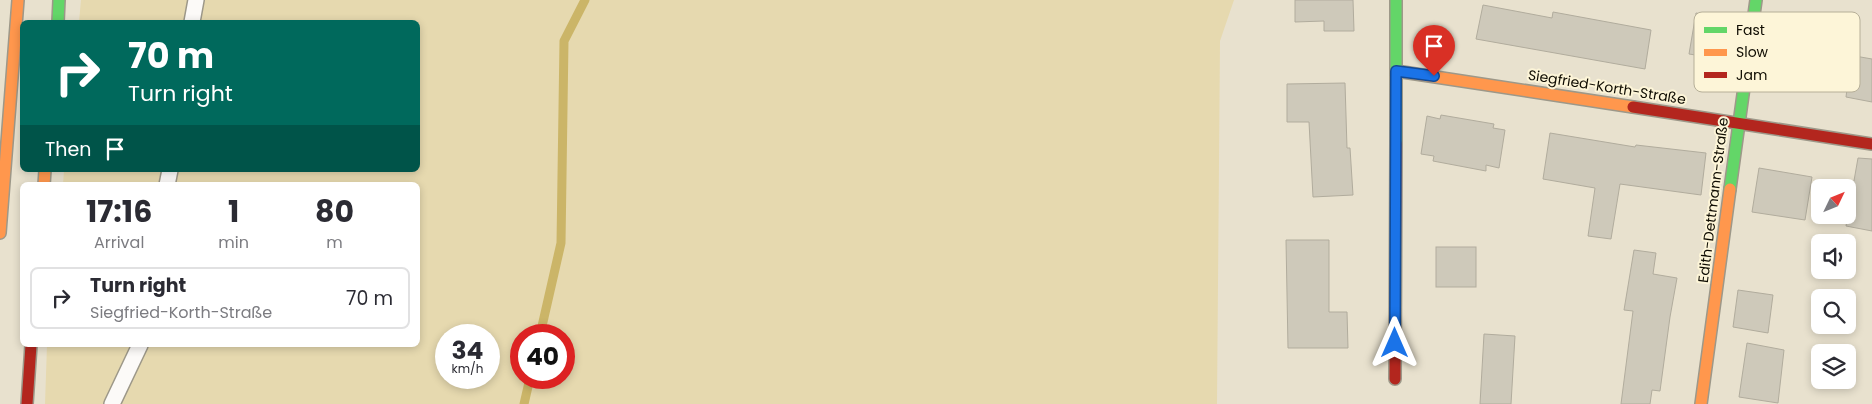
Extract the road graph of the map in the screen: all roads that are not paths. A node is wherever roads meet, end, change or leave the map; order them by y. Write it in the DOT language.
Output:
graph roads {
  1 [pos="18,0"];
  2 [pos="59,0"];
  3 [pos="196,0"];
  4 [pos="1396,0"];
  5 [pos="58,20"];
  6 [pos="192,20"];
  7 [pos="1396,71"];
  8 [pos="1742,92"];
  9 [pos="1738,122"];
  10 [pos="1872,144"];
  11 [pos="0,233"];
  12 [pos="31,347"];
  13 [pos="139,347"];
  14 [pos="1395,379"];
  15 [pos="28,404"];
  16 [pos="112,404"];
  17 [pos="1702,404"];
  1 -- 11 [label="main road"];
  2 -- 5 [label="main road"];
  3 -- 6 [label="lane"];
  4 -- 7 [label="main road"];
  7 -- 9 [label="main road, Siegfried-Korth-Straße"];
  7 -- 14 [label="main road"];
  8 -- 9 [label="main road, Edith-Dettmann-Straße"];
  9 -- 10 [label="main road, Siegfried-Korth-Straße"];
  9 -- 17 [label="main road, Edith-Dettmann-Straße"];
  12 -- 15 [label="main road"];
  13 -- 16 [label="lane"];
}
